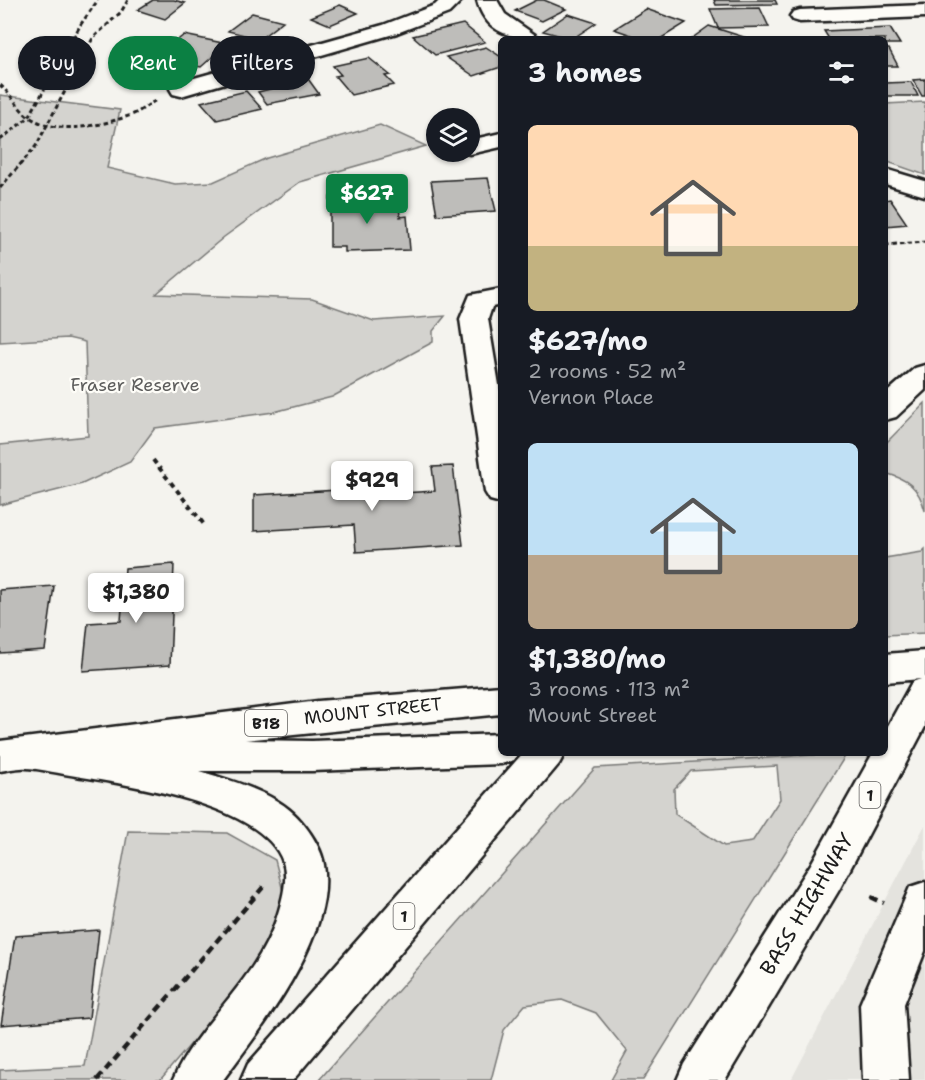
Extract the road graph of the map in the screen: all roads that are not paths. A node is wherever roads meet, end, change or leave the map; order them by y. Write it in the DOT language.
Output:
graph roads {
  1 [pos="452,0"];
  2 [pos="487,0"];
  3 [pos="925,11"];
  4 [pos="800,16"];
  5 [pos="525,36"];
  6 [pos="198,84"];
  7 [pos="498,141"];
  8 [pos="480,145"];
  9 [pos="888,177"];
  10 [pos="925,189"];
  11 [pos="498,298"];
  12 [pos="925,374"];
  13 [pos="888,407"];
  14 [pos="498,473"];
  15 [pos="925,665"];
  16 [pos="888,668"];
  17 [pos="498,700"];
  18 [pos="912,709"];
  19 [pos="498,749"];
  20 [pos="16,755"];
  21 [pos="888,755"];
  22 [pos="543,756"];
  23 [pos="888,756"];
  24 [pos="925,900"];
  25 [pos="196,1080"];
  26 [pos="264,1080"];
  27 [pos="700,1080"];
  28 [pos="886,1080"];
  1 -- 6 [label="main road"];
  2 -- 5 [label="main road"];
  3 -- 4 [label="main road"];
  7 -- 8 [label="main road"];
  9 -- 10 [label="main road"];
  11 -- 14 [label="main road"];
  12 -- 13 [label="main road"];
  15 -- 16 [label="main road"];
  17 -- 20 [label="main road, MOUNT STREET / B18"];
  18 -- 21 [label="main road, BASS HIGHWAY / 1"];
  19 -- 20 [label="main road, MOUNT STREET / B18"];
  20 -- 25 [label="main road"];
  22 -- 26 [label="main road, 1"];
  23 -- 27 [label="main road, BASS HIGHWAY / 1"];
  24 -- 28 [label="main road"];
}
